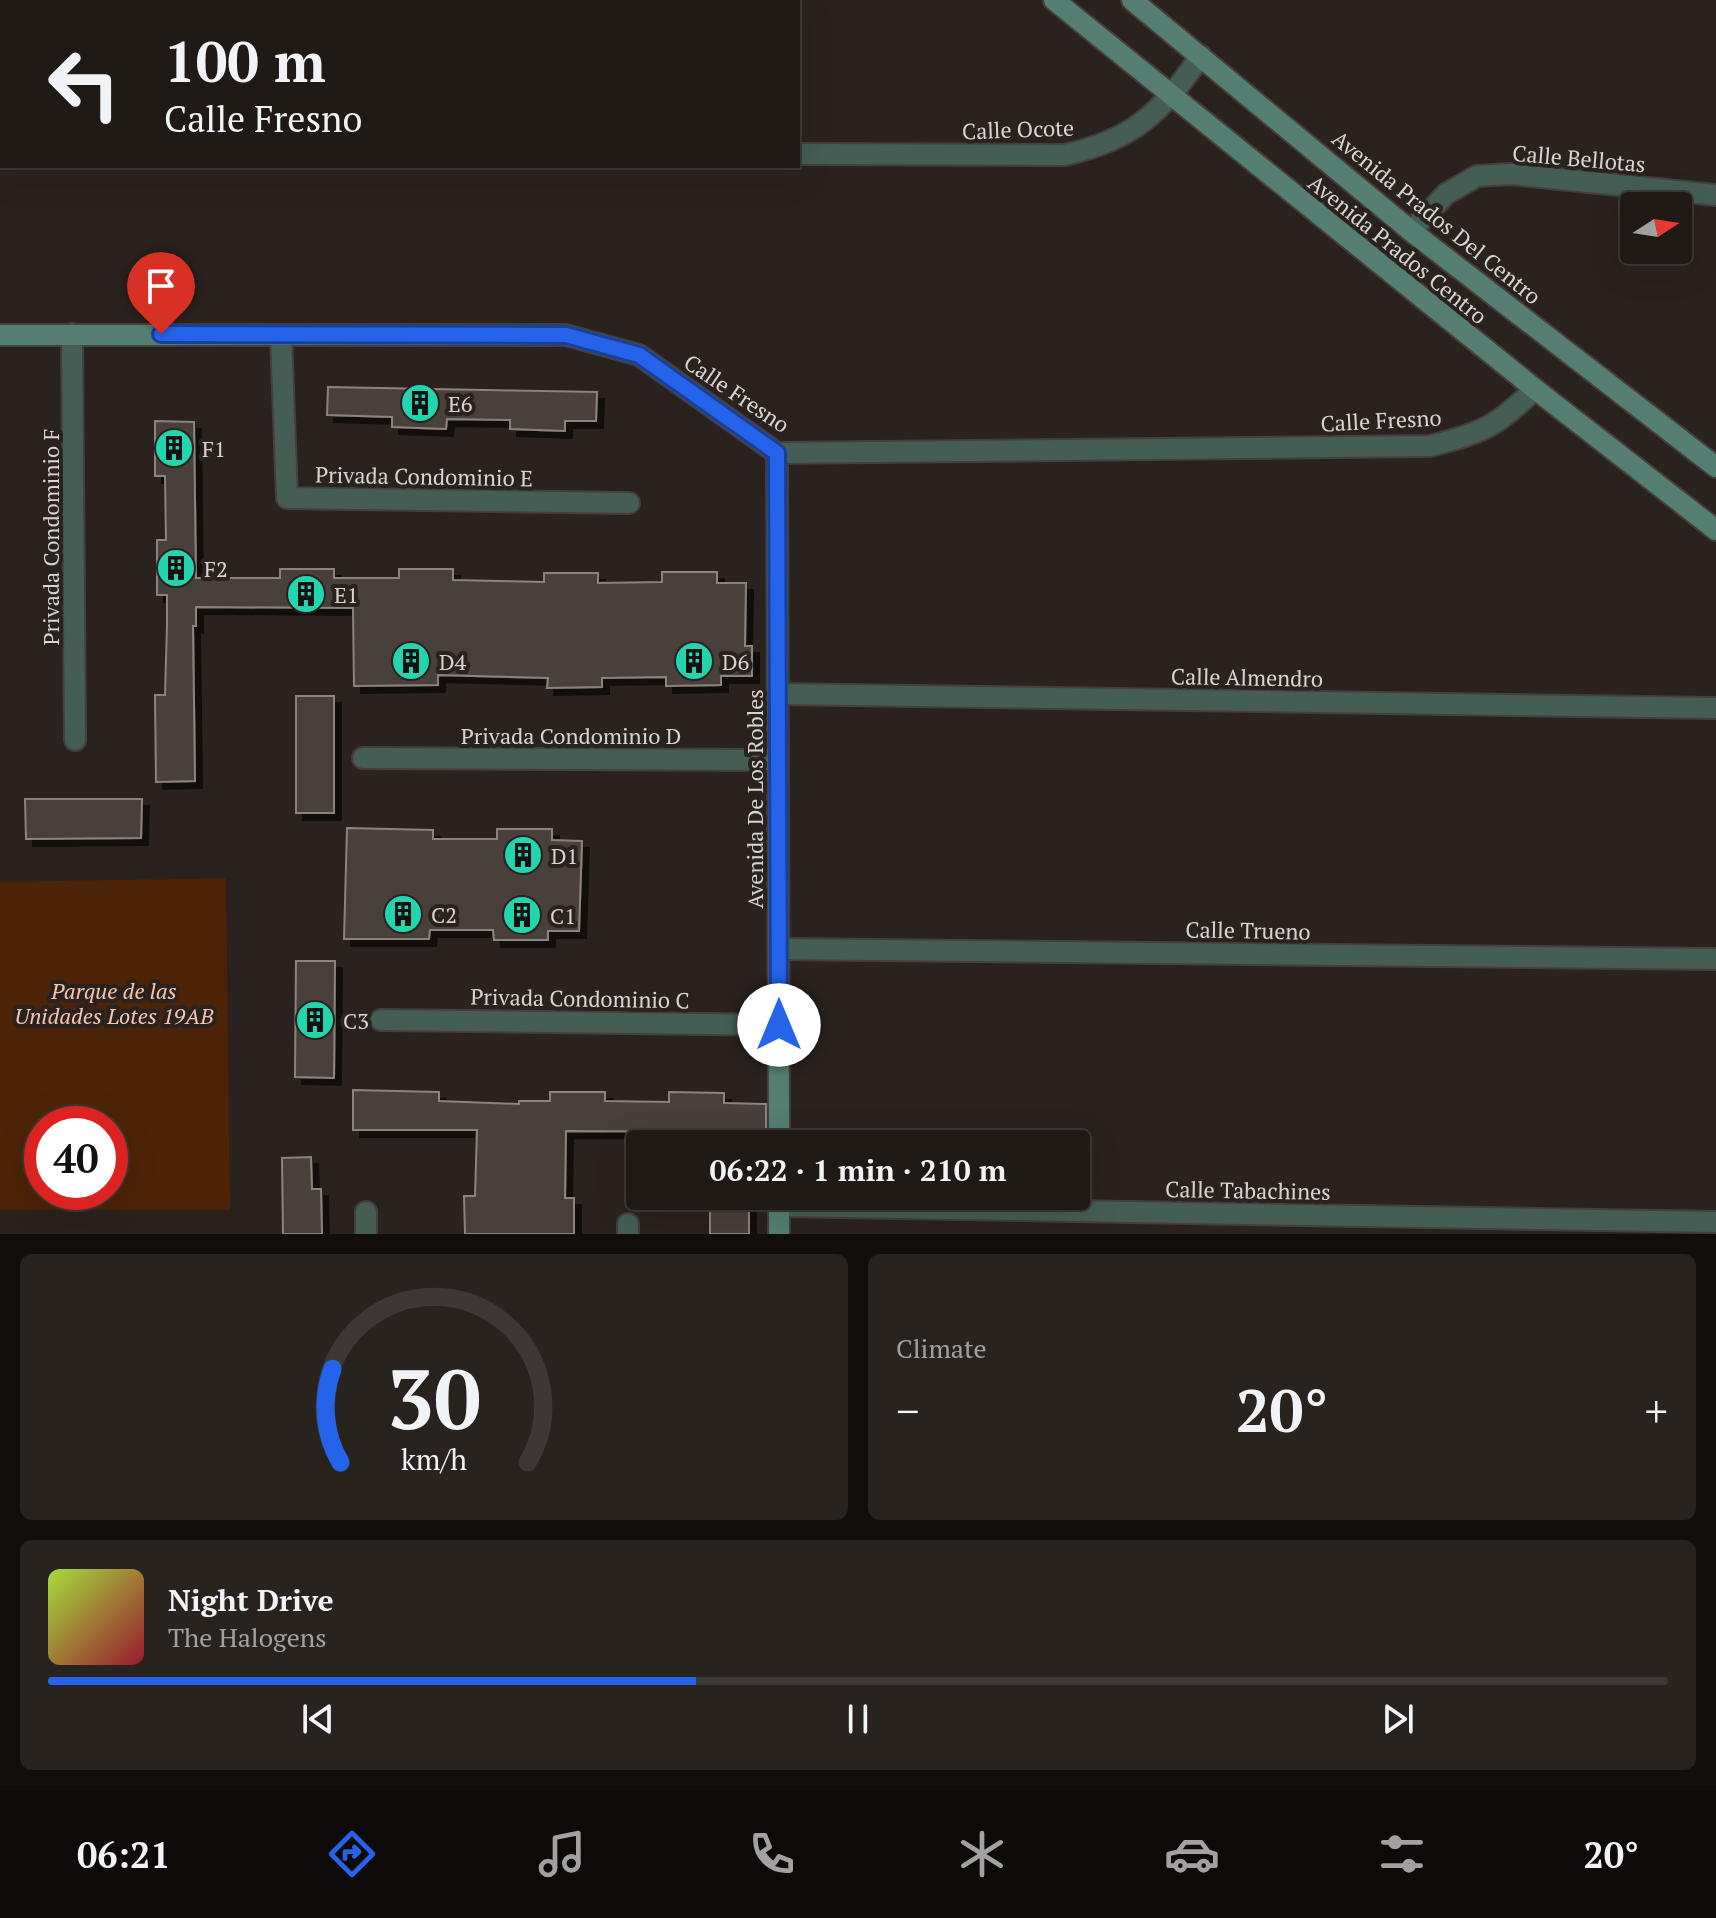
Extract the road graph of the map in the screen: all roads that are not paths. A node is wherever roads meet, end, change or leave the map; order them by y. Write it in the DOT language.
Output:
graph roads {
  1 [pos="1054,0"];
  2 [pos="1132,0"];
  3 [pos="1201,56"];
  4 [pos="1172,97"];
  5 [pos="800,154"];
  6 [pos="1716,195"];
  7 [pos="1411,231"];
  8 [pos="72,334"];
  9 [pos="0,335"];
  10 [pos="281,335"];
  11 [pos="1535,389"];
  12 [pos="777,453"];
  13 [pos="1716,467"];
  14 [pos="629,503"];
  15 [pos="1716,530"];
  16 [pos="778,694"];
  17 [pos="1716,708"];
  18 [pos="75,740"];
  19 [pos="363,758"];
  20 [pos="778,760"];
  21 [pos="779,949"];
  22 [pos="1716,959"];
  23 [pos="381,1020"];
  24 [pos="779,1025"];
  25 [pos="779,1130"];
  26 [pos="1090,1208"];
  27 [pos="779,1210"];
  28 [pos="366,1212"];
  29 [pos="1716,1222"];
  30 [pos="366,1234"];
  31 [pos="779,1234"];
  1 -- 4 [label="street, Avenida Prados Centro"];
  2 -- 3 [label="street, Avenida Prados Del Centro"];
  3 -- 4 [label="street, Calle Ocote"];
  3 -- 7 [label="street, Avenida Prados Del Centro"];
  4 -- 5 [label="street, Calle Ocote"];
  4 -- 11 [label="street, Avenida Prados Centro"];
  6 -- 7 [label="street, Calle Bellotas"];
  7 -- 13 [label="street, Avenida Prados Del Centro"];
  8 -- 9 [label="street, Calle Fresno"];
  8 -- 10 [label="street, Calle Fresno"];
  8 -- 18 [label="street, Privada Condominio F"];
  10 -- 12 [label="street, Calle Fresno"];
  10 -- 14 [label="street, Privada Condominio E"];
  11 -- 12 [label="street, Calle Fresno"];
  11 -- 15 [label="street, Avenida Prados Centro"];
  12 -- 16 [label="street, Avenida De Los Robles"];
  16 -- 17 [label="street, Calle Almendro"];
  16 -- 20 [label="street, Avenida De Los Robles"];
  19 -- 20 [label="street, Privada Condominio D"];
  20 -- 21 [label="street, Avenida De Los Robles"];
  21 -- 22 [label="street, Calle Trueno"];
  21 -- 24 [label="street, Avenida De Los Robles"];
  23 -- 24 [label="street, Privada Condominio C"];
  24 -- 25 [label="street, Avenida De Los Robles"];
  26 -- 29 [label="street, Calle Tabachines"];
  27 -- 31 [label="street"];
  28 -- 30 [label="street"];
}
